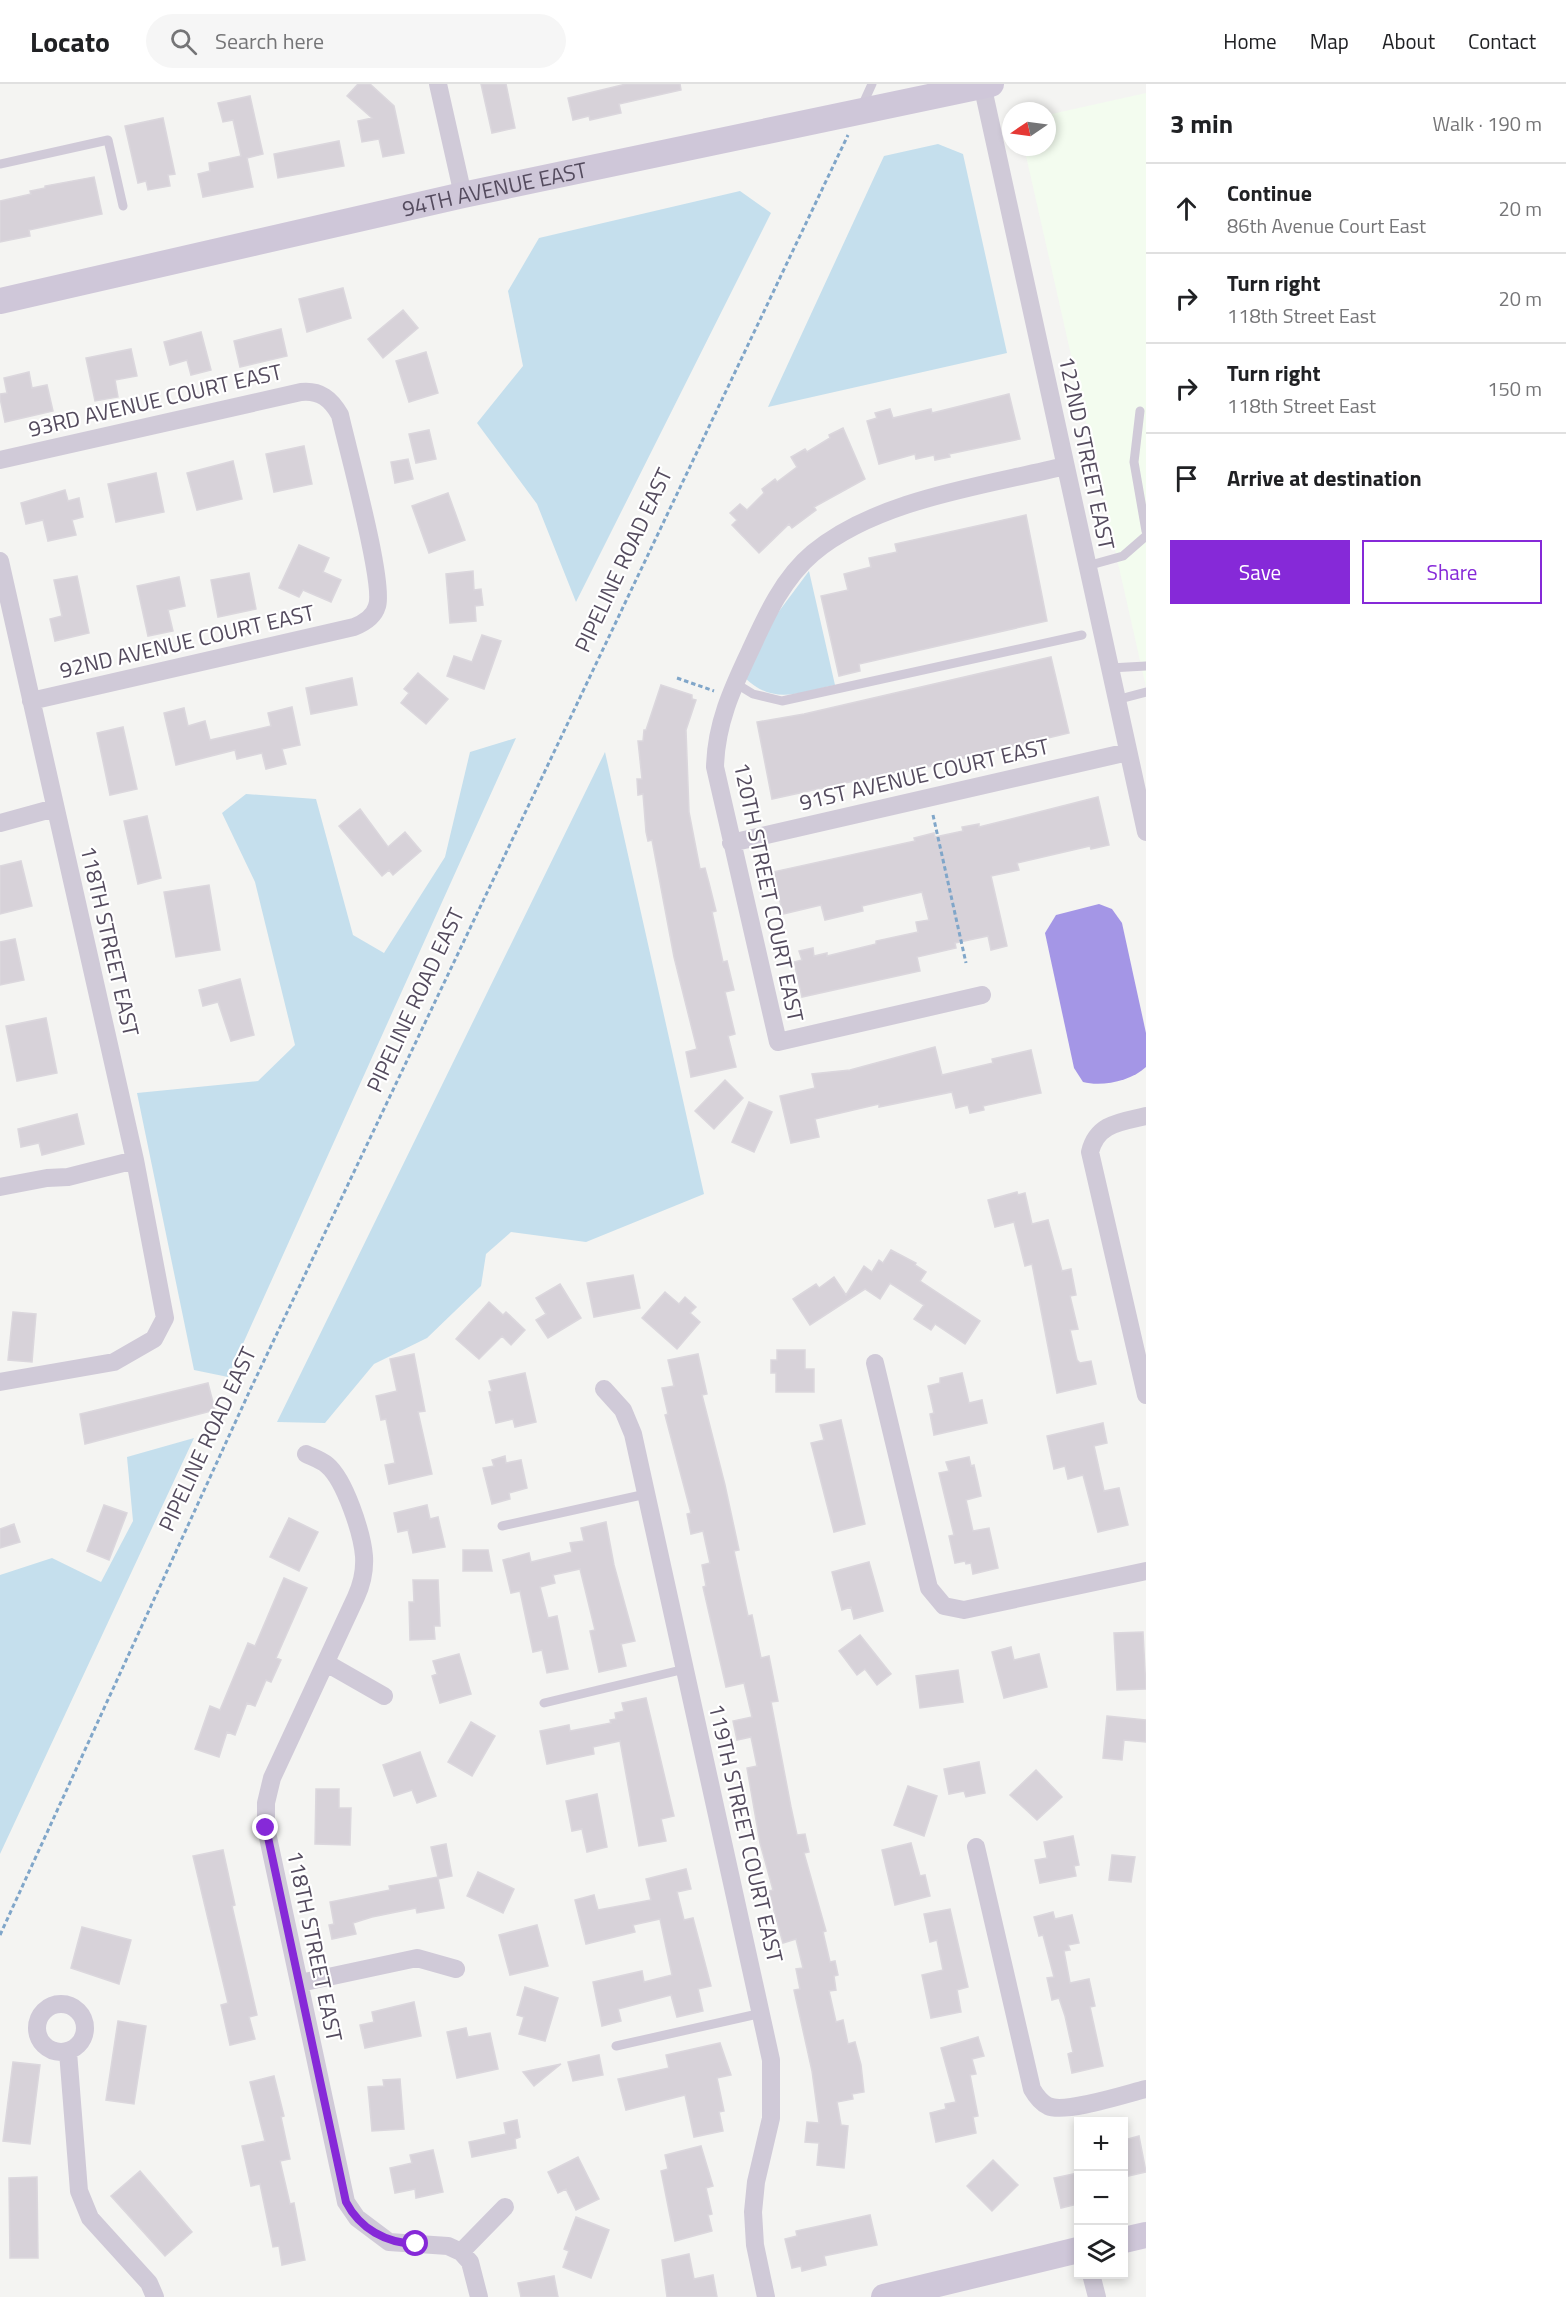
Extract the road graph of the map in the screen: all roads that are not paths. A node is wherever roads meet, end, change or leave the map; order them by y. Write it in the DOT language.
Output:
graph roads {
  1 [pos="438,84"];
  2 [pos="872,84"];
  3 [pos="985,85"];
  4 [pos="859,112"];
  5 [pos="0,164"];
  6 [pos="463,195"];
  7 [pos="123,206"];
  8 [pos="0,301"];
  9 [pos="1140,411"];
  10 [pos="0,460"];
  11 [pos="1065,466"];
  12 [pos="1146,531"];
  13 [pos="1146,536"];
  14 [pos="0,561"];
  15 [pos="1087,566"];
  16 [pos="354,627"];
  17 [pos="1082,635"];
  18 [pos="1146,666"];
  19 [pos="1109,668"];
  20 [pos="735,682"];
  21 [pos="1146,692"];
  22 [pos="1116,700"];
  23 [pos="31,701"];
  24 [pos="1128,752"];
  25 [pos="55,808"];
  26 [pos="0,823"];
  27 [pos="1146,832"];
  28 [pos="731,843"];
  29 [pos="982,995"];
  30 [pos="1146,1116"];
  31 [pos="135,1160"];
  32 [pos="0,1187"];
  33 [pos="875,1363"];
  34 [pos="0,1382"];
  35 [pos="604,1389"];
  36 [pos="1146,1395"];
  37 [pos="306,1454"];
  38 [pos="646,1494"];
  39 [pos="502,1526"];
  40 [pos="1146,1571"];
  41 [pos="328,1664"];
  42 [pos="685,1669"];
  43 [pos="384,1696"];
  44 [pos="544,1702"];
  45 [pos="976,1847"];
  46 [pos="456,1969"];
  47 [pos="300,1983"];
  48 [pos="762,2013"];
  49 [pos="616,2046"];
  50 [pos="68,2052"];
  51 [pos="1146,2089"];
  52 [pos="505,2207"];
  53 [pos="1146,2235"];
  54 [pos="1128,2239"];
  55 [pos="1074,2251"];
  56 [pos="461,2252"];
  57 [pos="1092,2279"];
  58 [pos="156,2297"];
  59 [pos="478,2297"];
  60 [pos="766,2297"];
  61 [pos="884,2297"];
  62 [pos="1096,2297"];
  1 -- 6 [label="street"];
  2 -- 4 [label="lane"];
  3 -- 4 [label="main road, 94TH AVENUE EAST"];
  3 -- 11 [label="street, 122ND STREET EAST"];
  4 -- 6 [label="main road, 94TH AVENUE EAST"];
  5 -- 7 [label="lane"];
  6 -- 8 [label="main road, 94TH AVENUE EAST"];
  9 -- 12 [label="lane"];
  10 -- 16 [label="street, 93RD AVENUE COURT EAST"];
  11 -- 15 [label="street, 122ND STREET EAST"];
  11 -- 20 [label="street"];
  13 -- 15 [label="lane"];
  14 -- 23 [label="street, 118TH STREET EAST"];
  15 -- 19 [label="street, 122ND STREET EAST"];
  16 -- 23 [label="street, 92ND AVENUE COURT EAST"];
  17 -- 20 [label="lane"];
  18 -- 19 [label="lane"];
  19 -- 22 [label="street, 122ND STREET EAST"];
  20 -- 28 [label="street, 120TH STREET COURT EAST"];
  21 -- 22 [label="lane"];
  22 -- 24 [label="street, 122ND STREET EAST"];
  23 -- 25 [label="street, 118TH STREET EAST"];
  24 -- 27 [label="street, 122ND STREET EAST"];
  24 -- 28 [label="street, 91ST AVENUE COURT EAST"];
  25 -- 26 [label="street"];
  25 -- 31 [label="street, 118TH STREET EAST"];
  28 -- 29 [label="street, 120TH STREET COURT EAST"];
  30 -- 36 [label="street"];
  31 -- 32 [label="street"];
  31 -- 34 [label="street, 118TH STREET EAST"];
  33 -- 40 [label="street"];
  35 -- 38 [label="street, 119TH STREET COURT EAST"];
  37 -- 41 [label="street, 118TH STREET EAST"];
  38 -- 39 [label="lane"];
  38 -- 42 [label="street, 119TH STREET COURT EAST"];
  41 -- 43 [label="street"];
  41 -- 47 [label="street, 118TH STREET EAST"];
  42 -- 44 [label="lane"];
  42 -- 48 [label="street, 119TH STREET COURT EAST"];
  45 -- 51 [label="street"];
  46 -- 47 [label="street"];
  47 -- 56 [label="street, 118TH STREET EAST"];
  48 -- 49 [label="lane"];
  48 -- 60 [label="street, 119TH STREET COURT EAST"];
  50 -- 58 [label="street"];
  52 -- 56 [label="street"];
  53 -- 54 [label="main road"];
  55 -- 61 [label="main road"];
  56 -- 59 [label="street"];
  57 -- 62 [label="street"];
}
